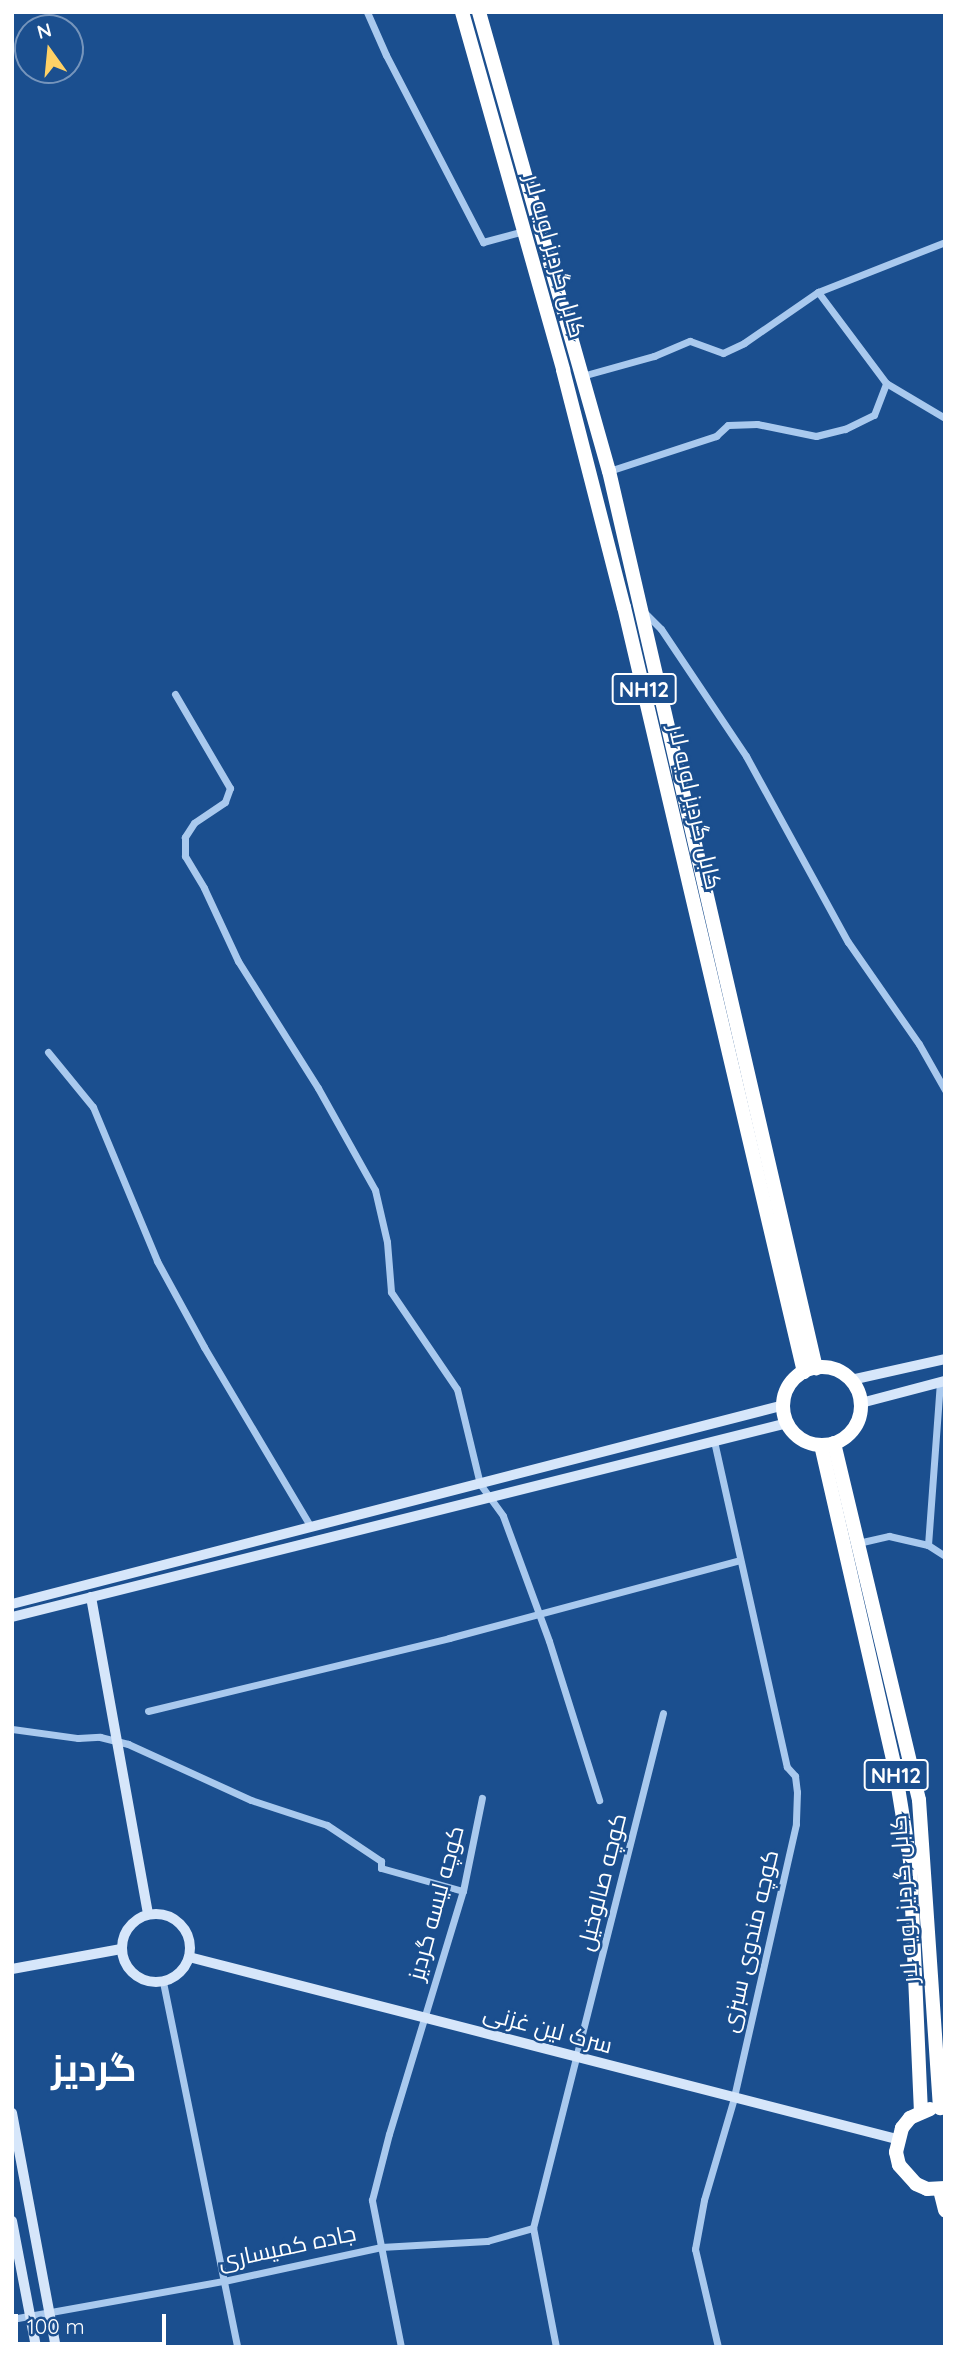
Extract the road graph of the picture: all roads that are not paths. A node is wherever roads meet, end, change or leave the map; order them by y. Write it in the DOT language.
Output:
graph roads {
  1 [pos="367,12"];
  2 [pos="462,12"];
  3 [pos="480,12"];
  4 [pos="524,231"];
  5 [pos="945,242"];
  6 [pos="818,292"];
  7 [pos="582,376"];
  8 [pos="886,383"];
  9 [pos="945,418"];
  10 [pos="609,471"];
  11 [pos="639,607"];
  12 [pos="175,694"];
  13 [pos="48,1052"];
  14 [pos="945,1090"];
  15 [pos="945,1359"];
  16 [pos="810,1370"];
  17 [pos="851,1380"];
  18 [pos="943,1381"];
  19 [pos="861,1404"];
  20 [pos="784,1405"];
  21 [pos="787,1423"];
  22 [pos="715,1441"];
  23 [pos="827,1444"];
  24 [pos="480,1483"];
  25 [pos="489,1497"];
  26 [pos="311,1527"];
  27 [pos="857,1543"];
  28 [pos="928,1545"];
  29 [pos="945,1556"];
  30 [pos="740,1560"];
  31 [pos="91,1597"];
  32 [pos="12,1604"];
  33 [pos="539,1612"];
  34 [pos="12,1617"];
  35 [pos="148,1711"];
  36 [pos="663,1713"];
  37 [pos="12,1730"];
  38 [pos="117,1741"];
  39 [pos="482,1798"];
  40 [pos="599,1800"];
  41 [pos="463,1891"];
  42 [pos="148,1914"];
  43 [pos="121,1949"];
  44 [pos="189,1957"];
  45 [pos="12,1969"];
  46 [pos="163,1982"];
  47 [pos="424,2018"];
  48 [pos="577,2060"];
  49 [pos="734,2098"];
  50 [pos="943,2109"];
  51 [pos="921,2111"];
  52 [pos="12,2113"];
  53 [pos="897,2140"];
  54 [pos="943,2189"];
  55 [pos="945,2210"];
  56 [pos="12,2221"];
  57 [pos="533,2228"];
  58 [pos="381,2247"];
  59 [pos="224,2281"];
  60 [pos="49,2312"];
  61 [pos="30,2316"];
  62 [pos="12,2319"];
  63 [pos="36,2347"];
  64 [pos="56,2347"];
  65 [pos="237,2347"];
  66 [pos="401,2347"];
  67 [pos="556,2347"];
  68 [pos="718,2347"];
  1 -- 4 [label="street"];
  2 -- 4 [label="highway, کابل گردیز لویه لار / NH12"];
  3 -- 7 [label="highway, کابل گردیز لویه لار / NH12"];
  4 -- 16 [label="highway, کابل گردیز لویه لار / NH12"];
  5 -- 6 [label="street"];
  6 -- 7 [label="street"];
  6 -- 8 [label="street"];
  7 -- 10 [label="highway, کابل گردیز لویه لار / NH12"];
  8 -- 9 [label="street"];
  8 -- 10 [label="street"];
  10 -- 11 [label="highway, کابل گردیز لویه لار / NH12"];
  11 -- 14 [label="street"];
  11 -- 16 [label="highway, کابل گردیز لویه لار / NH12"];
  12 -- 24 [label="street"];
  13 -- 26 [label="street"];
  15 -- 17 [label="street"];
  16 -- 17 [label="highway"];
  16 -- 20 [label="highway"];
  17 -- 19 [label="highway"];
  18 -- 19 [label="street"];
  18 -- 28 [label="street"];
  19 -- 23 [label="highway"];
  20 -- 21 [label="highway"];
  20 -- 24 [label="street"];
  21 -- 22 [label="street"];
  21 -- 23 [label="highway"];
  22 -- 25 [label="street"];
  22 -- 30 [label="street"];
  23 -- 27 [label="highway, کابل گردیز لویه لار / NH12"];
  23 -- 51 [label="highway, کابل گردیز لویه لار / NH12"];
  24 -- 25 [label="street"];
  24 -- 26 [label="street"];
  25 -- 31 [label="street"];
  25 -- 33 [label="street"];
  26 -- 32 [label="street"];
  27 -- 28 [label="street"];
  27 -- 50 [label="highway, کابل گردیز لویه لار / NH12"];
  28 -- 29 [label="street"];
  30 -- 33 [label="street"];
  30 -- 49 [label="street, کوچه مندوی سبزی"];
  31 -- 34 [label="street"];
  31 -- 38 [label="street"];
  33 -- 35 [label="street"];
  33 -- 40 [label="street"];
  36 -- 48 [label="street, کوچه صالوخیل"];
  37 -- 38 [label="street"];
  38 -- 41 [label="street"];
  38 -- 42 [label="street"];
  39 -- 41 [label="street, کوچه لیسه گردیز"];
  41 -- 47 [label="street, کوچه لیسه گردیز"];
  42 -- 43 [label="street"];
  42 -- 44 [label="street"];
  43 -- 45 [label="street"];
  43 -- 46 [label="street"];
  44 -- 46 [label="street"];
  44 -- 47 [label="street, سرک لین غزنی"];
  46 -- 59 [label="street"];
  47 -- 48 [label="street, سرک لین غزنی"];
  47 -- 58 [label="street, کوچه لیسه گردیز"];
  48 -- 49 [label="street, سرک لین غزنی"];
  48 -- 57 [label="street, کوچه صالوخیل"];
  49 -- 53 [label="street, سرک لین غزنی"];
  49 -- 68 [label="street, کوچه مندوی سبزی"];
  50 -- 51 [label="highway, NH12"];
  51 -- 53 [label="highway"];
  52 -- 60 [label="street"];
  53 -- 54 [label="highway"];
  54 -- 55 [label="highway"];
  56 -- 61 [label="street"];
  57 -- 58 [label="street, جاده کمیساری"];
  57 -- 67 [label="street"];
  58 -- 59 [label="street, جاده کمیساری"];
  58 -- 66 [label="street, کوچه لیسه گردیز"];
  59 -- 60 [label="street, جاده کمیساری"];
  59 -- 65 [label="street"];
  60 -- 61 [label="street, جاده کمیساری"];
  60 -- 64 [label="street"];
  61 -- 62 [label="street, جاده کمیساری"];
  61 -- 63 [label="street"];
}
